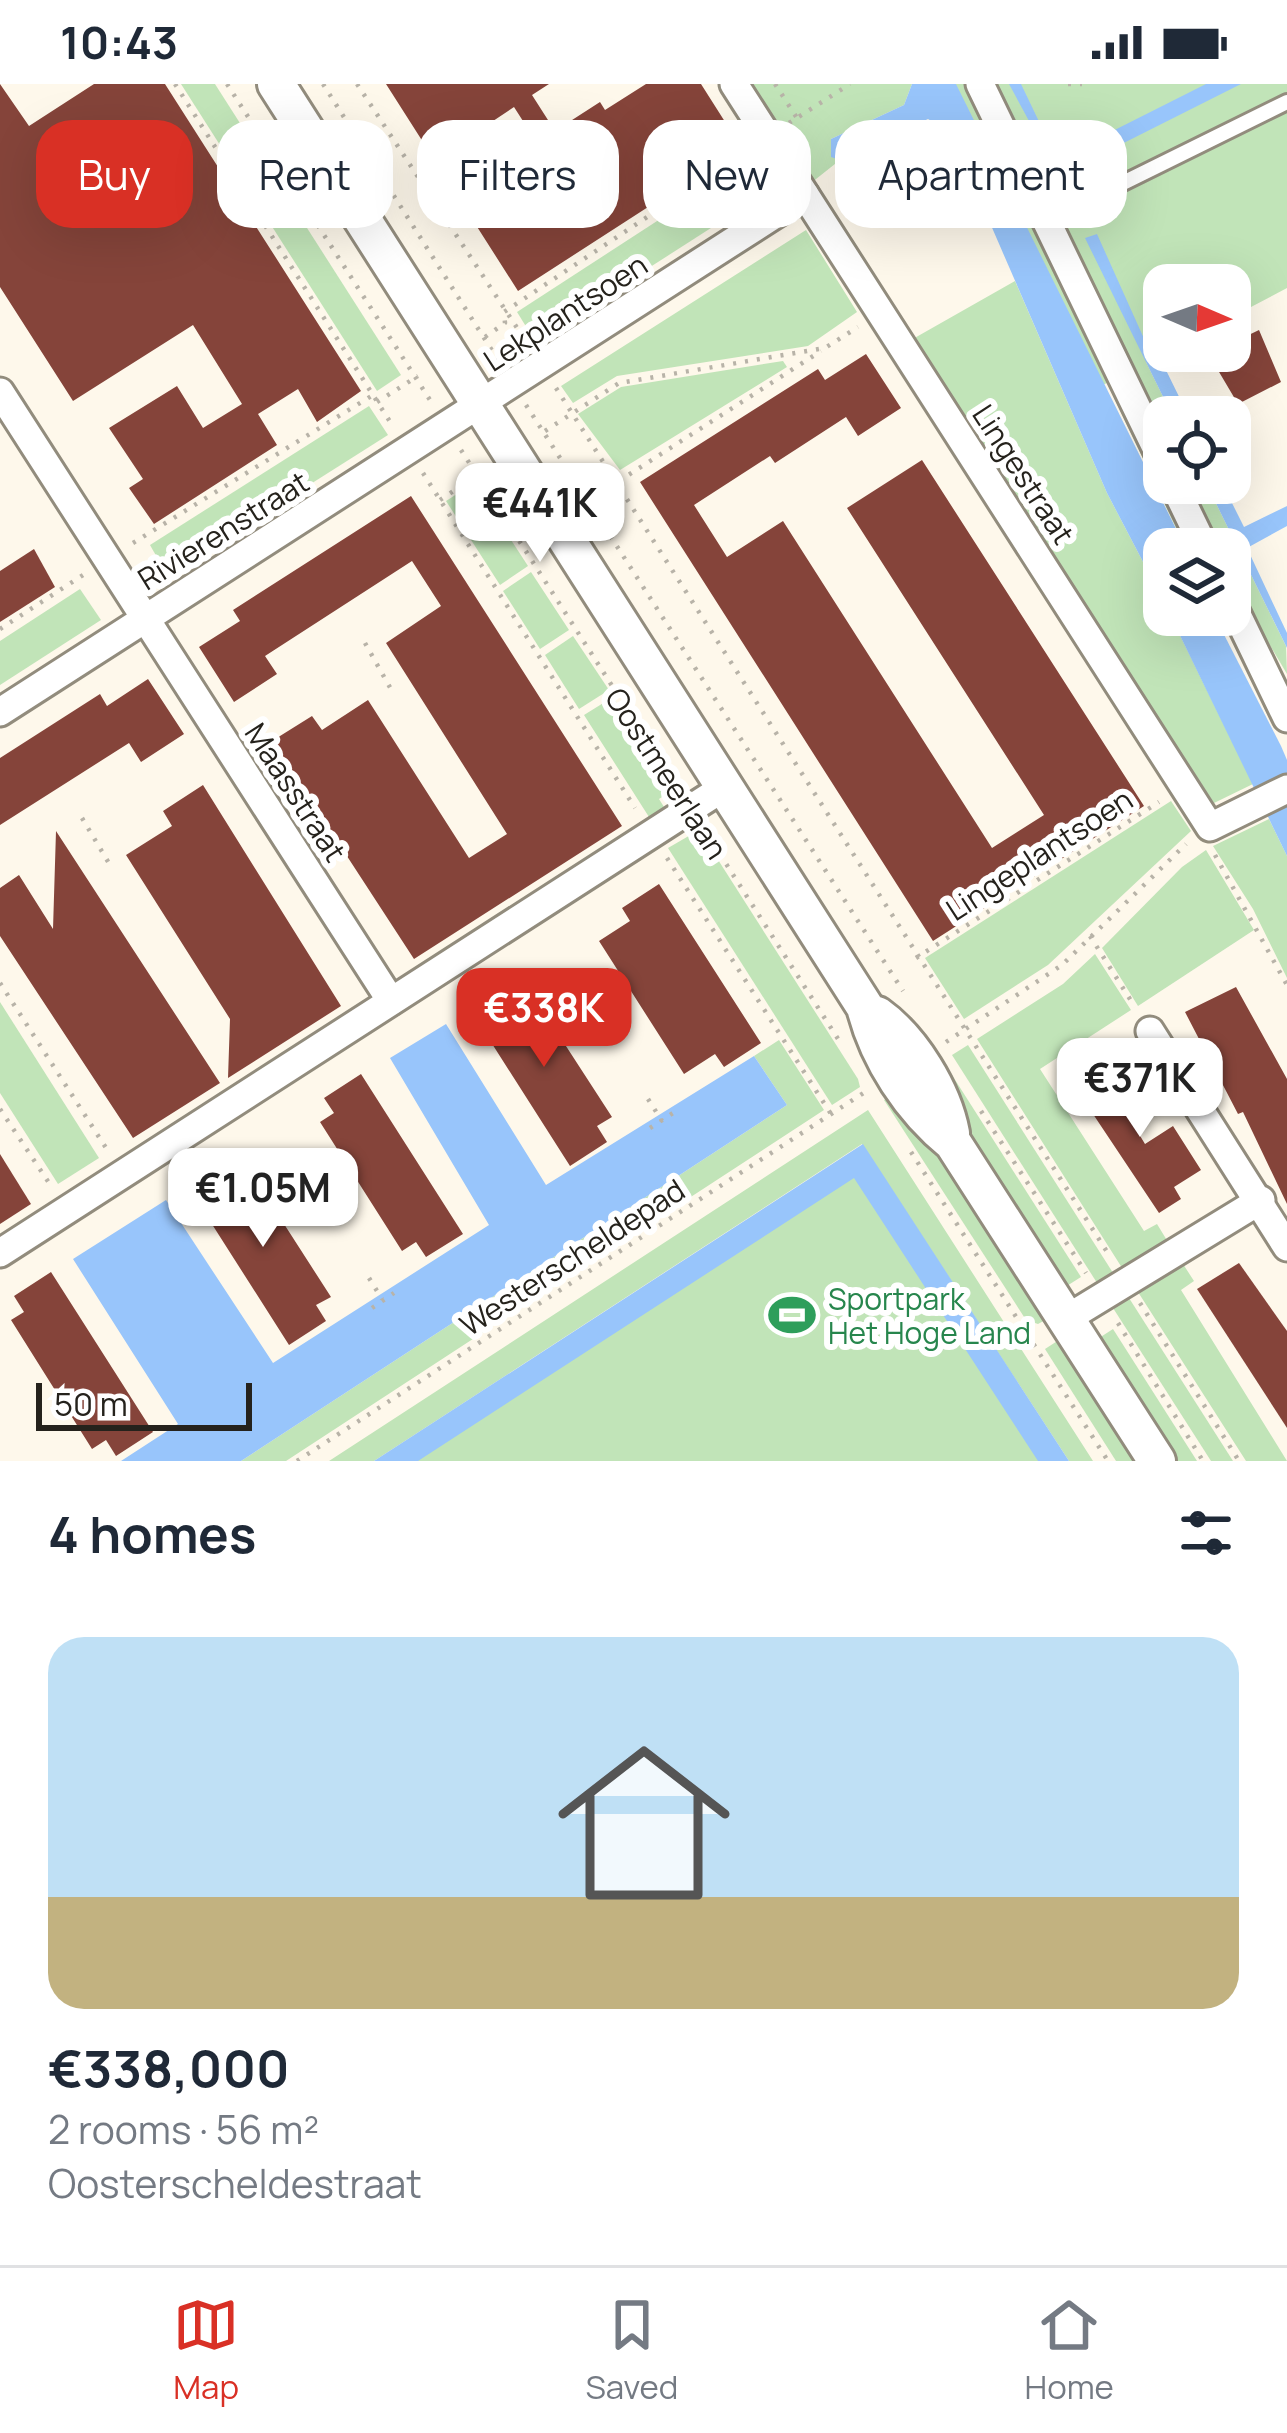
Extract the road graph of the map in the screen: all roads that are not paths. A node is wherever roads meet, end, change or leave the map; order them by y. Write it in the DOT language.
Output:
graph roads {
  1 [pos="276,84"];
  2 [pos="734,84"];
  3 [pos="980,84"];
  4 [pos="1287,102"];
  5 [pos="757,120"];
  6 [pos="997,120"];
  7 [pos="1127,181"];
  8 [pos="811,204"];
  9 [pos="754,228"];
  10 [pos="1049,228"];
  11 [pos="0,392"];
  12 [pos="482,406"];
  13 [pos="1143,421"];
  14 [pos="145,618"];
  15 [pos="1247,636"];
  16 [pos="0,712"];
  17 [pos="1287,718"];
  18 [pos="723,788"];
  19 [pos="1287,789"];
  20 [pos="391,1001"];
  21 [pos="865,1007"];
  22 [pos="1150,1031"];
  23 [pos="953,1143"];
  24 [pos="1261,1200"];
  25 [pos="1287,1247"];
  26 [pos="0,1253"];
  27 [pos="1066,1319"];
  28 [pos="1157,1461"];
  1 -- 12 [label="street, Oostmeerlaan"];
  2 -- 5 [label="street, Lingestraat"];
  3 -- 6 [label="street"];
  4 -- 7 [label="lane"];
  8 -- 19 [label="street, Lingestraat"];
  9 -- 12 [label="street, Lekplantsoen"];
  10 -- 13 [label="street"];
  11 -- 14 [label="street, Maasstraat"];
  12 -- 14 [label="street, Rivierenstraat"];
  12 -- 18 [label="street, Oostmeerlaan"];
  14 -- 16 [label="street, Rivierenstraat"];
  14 -- 20 [label="street, Maasstraat"];
  15 -- 17 [label="street"];
  18 -- 20 [label="street"];
  18 -- 21 [label="street, Oostmeerlaan"];
  20 -- 26 [label="street"];
  21 -- 23 [label="street, Oostmeerlaan"];
  21 -- 23 [label="street, Oostmeerlaan"];
  22 -- 24 [label="street"];
  23 -- 27 [label="street, Oostmeerlaan"];
  24 -- 25 [label="street"];
  24 -- 27 [label="street"];
  27 -- 28 [label="street, Oostmeerlaan"];
}
